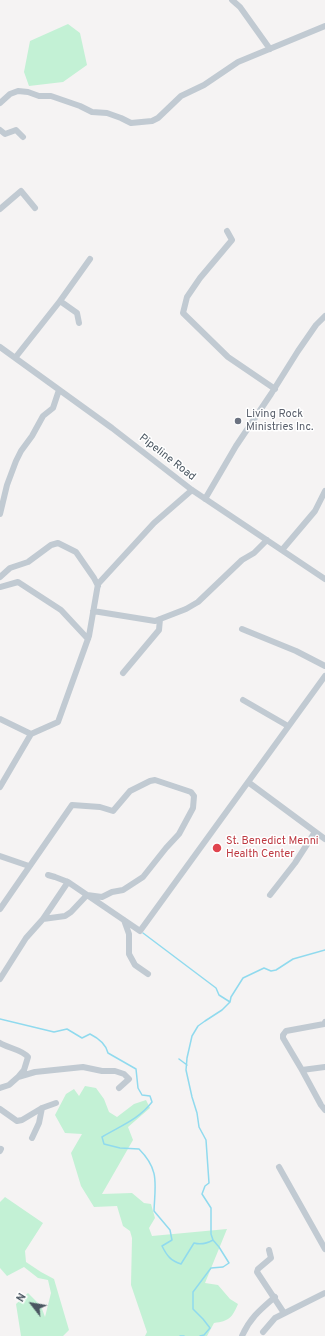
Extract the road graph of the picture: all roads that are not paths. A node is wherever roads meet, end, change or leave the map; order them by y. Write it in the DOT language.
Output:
graph roads {
  1 [pos="232,0"];
  2 [pos="325,26"];
  3 [pos="270,49"];
  4 [pos="0,103"];
  5 [pos="0,130"];
  6 [pos="23,137"];
  7 [pos="0,208"];
  8 [pos="35,208"];
  9 [pos="226,231"];
  10 [pos="90,259"];
  11 [pos="60,301"];
  12 [pos="325,316"];
  13 [pos="78,323"];
  14 [pos="0,347"];
  15 [pos="15,358"];
  16 [pos="275,389"];
  17 [pos="59,390"];
  18 [pos="192,490"];
  19 [pos="325,491"];
  20 [pos="205,499"];
  21 [pos="0,514"];
  22 [pos="267,540"];
  23 [pos="282,550"];
  24 [pos="0,578"];
  25 [pos="94,578"];
  26 [pos="104,578"];
  27 [pos="325,579"];
  28 [pos="98,586"];
  29 [pos="0,587"];
  30 [pos="93,612"];
  31 [pos="160,619"];
  32 [pos="242,629"];
  33 [pos="88,638"];
  34 [pos="325,666"];
  35 [pos="123,673"];
  36 [pos="325,676"];
  37 [pos="323,684"];
  38 [pos="243,700"];
  39 [pos="0,719"];
  40 [pos="288,726"];
  41 [pos="31,734"];
  42 [pos="248,782"];
  43 [pos="0,787"];
  44 [pos="315,832"];
  45 [pos="325,839"];
  46 [pos="0,856"];
  47 [pos="29,866"];
  48 [pos="48,875"];
  49 [pos="68,882"];
  50 [pos="87,896"];
  51 [pos="270,896"];
  52 [pos="0,909"];
  53 [pos="42,919"];
  54 [pos="124,920"];
  55 [pos="148,974"];
  56 [pos="0,979"];
  57 [pos="325,1025"];
  58 [pos="0,1043"];
  59 [pos="325,1067"];
  60 [pos="302,1070"];
  61 [pos="18,1077"];
  62 [pos="0,1088"];
  63 [pos="119,1088"];
  64 [pos="56,1103"];
  65 [pos="42,1108"];
  66 [pos="0,1109"];
  67 [pos="325,1110"];
  68 [pos="32,1138"];
  69 [pos="279,1167"];
  70 [pos="325,1249"];
  71 [pos="269,1250"];
  72 [pos="325,1253"];
  73 [pos="325,1256"];
  74 [pos="325,1292"];
  75 [pos="275,1297"];
  76 [pos="284,1313"];
  77 [pos="263,1332"];
  78 [pos="242,1336"];
  1 -- 3 [label="street"];
  2 -- 3 [label="street"];
  3 -- 4 [label="street"];
  5 -- 6 [label="street"];
  7 -- 8 [label="street"];
  9 -- 16 [label="street"];
  10 -- 11 [label="street"];
  11 -- 13 [label="street"];
  11 -- 15 [label="street"];
  12 -- 16 [label="street"];
  14 -- 15 [label="street, Pipeline Road"];
  15 -- 17 [label="street, Pipeline Road"];
  16 -- 20 [label="street"];
  17 -- 18 [label="street, Pipeline Road"];
  17 -- 21 [label="street"];
  18 -- 20 [label="street, Pipeline Road"];
  18 -- 26 [label="street"];
  19 -- 23 [label="street"];
  20 -- 22 [label="street, Pipeline Road"];
  22 -- 23 [label="street, Pipeline Road"];
  22 -- 31 [label="street"];
  23 -- 27 [label="street, Pipeline Road"];
  24 -- 25 [label="street"];
  25 -- 26 [label="street"];
  25 -- 28 [label="street"];
  26 -- 28 [label="street"];
  28 -- 30 [label="street"];
  29 -- 33 [label="street"];
  30 -- 31 [label="street"];
  30 -- 33 [label="street"];
  31 -- 35 [label="street"];
  32 -- 34 [label="street"];
  33 -- 41 [label="street"];
  36 -- 37 [label="street"];
  37 -- 40 [label="street"];
  38 -- 40 [label="street"];
  39 -- 41 [label="street"];
  40 -- 42 [label="street"];
  41 -- 43 [label="street"];
  42 -- 44 [label="street"];
  42 -- 54 [label="street"];
  44 -- 45 [label="street"];
  44 -- 51 [label="street"];
  46 -- 47 [label="street"];
  47 -- 50 [label="street"];
  47 -- 52 [label="street"];
  48 -- 49 [label="street"];
  49 -- 50 [label="street"];
  49 -- 53 [label="street"];
  50 -- 53 [label="street"];
  50 -- 54 [label="street"];
  53 -- 56 [label="street"];
  54 -- 55 [label="street"];
  57 -- 60 [label="street"];
  58 -- 61 [label="street"];
  59 -- 60 [label="street"];
  60 -- 67 [label="street"];
  61 -- 62 [label="street"];
  61 -- 63 [label="street"];
  64 -- 65 [label="street"];
  65 -- 66 [label="street"];
  65 -- 68 [label="street"];
  69 -- 70 [label="street"];
  71 -- 75 [label="street"];
  72 -- 73 [label="street"];
  74 -- 76 [label="street"];
  75 -- 76 [label="street"];
  75 -- 78 [label="street"];
  76 -- 77 [label="street"];
}
